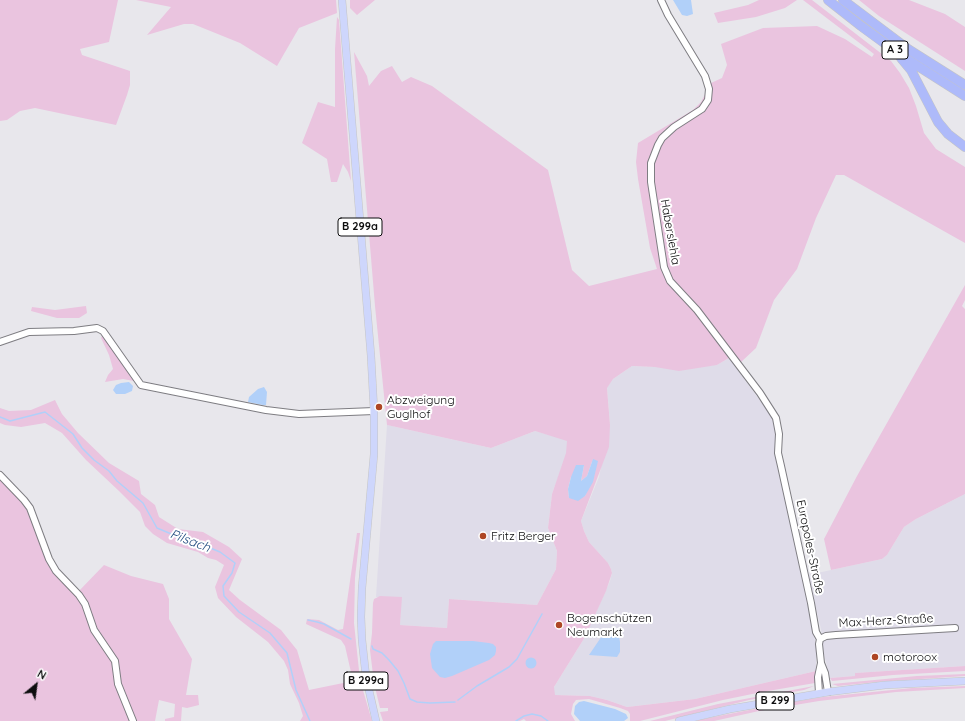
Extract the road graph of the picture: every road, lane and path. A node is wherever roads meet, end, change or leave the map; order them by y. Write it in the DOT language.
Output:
graph roads {
  1 [pos="342,0"];
  2 [pos="661,0"];
  3 [pos="828,0"];
  4 [pos="843,0"];
  5 [pos="895,50"];
  6 [pos="965,85"];
  7 [pos="965,96"];
  8 [pos="965,146"];
  9 [pos="0,342"];
  10 [pos="374,411"];
  11 [pos="779,434"];
  12 [pos="0,475"];
  13 [pos="955,628"];
  14 [pos="820,640"];
  15 [pos="821,663"];
  16 [pos="965,681"];
  17 [pos="828,692"];
  18 [pos="819,693"];
  19 [pos="133,721"];
  20 [pos="376,721"];
  21 [pos="679,721"];
  1 -- 10 [label="main road, B 299a"];
  2 -- 11 [label="street, Haberslehla"];
  3 -- 5 [label="highway, A 3"];
  4 -- 6 [label="highway, A 3"];
  5 -- 7 [label="highway, A 3"];
  5 -- 8 [label="highway"];
  9 -- 10 [label="street"];
  10 -- 20 [label="main road, B 299a"];
  11 -- 14 [label="street, Europoles-Straße"];
  12 -- 19 [label="street"];
  13 -- 14 [label="street, Max-Herz-Straße"];
  14 -- 15 [label="street, Europoles-Straße"];
  15 -- 17 [label="street, Europoles-Straße"];
  15 -- 18 [label="street, Europoles-Straße"];
  16 -- 17 [label="main road, B 299"];
  17 -- 18 [label="main road, B 299"];
  18 -- 21 [label="main road, B 299"];
}
